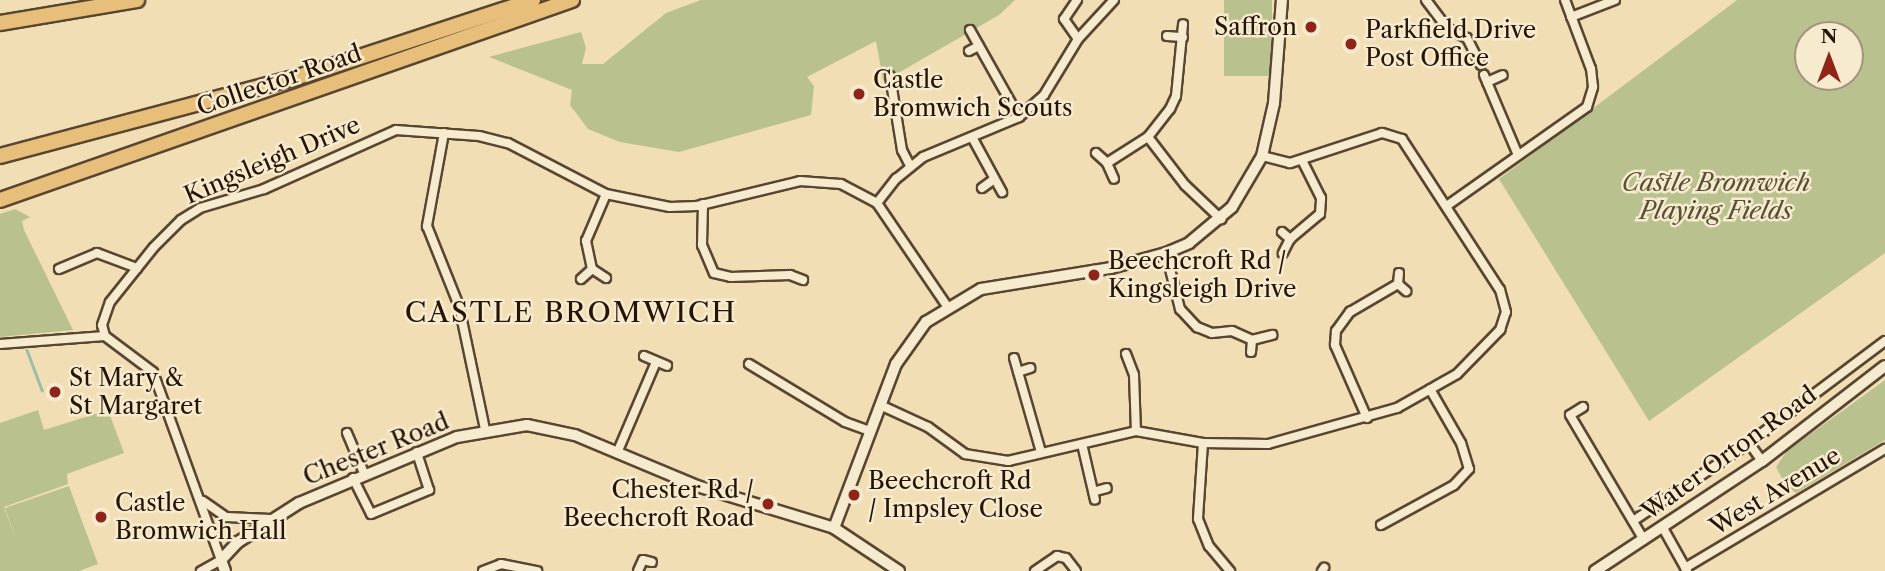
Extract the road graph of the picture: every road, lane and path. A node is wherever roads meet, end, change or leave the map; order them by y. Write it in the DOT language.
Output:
graph roads {
  1 [pos="137,0"];
  2 [pos="533,0"];
  3 [pos="572,0"];
  4 [pos="1077,0"];
  5 [pos="1114,0"];
  6 [pos="1282,0"];
  7 [pos="1426,0"];
  8 [pos="1565,0"];
  9 [pos="1615,0"];
  10 [pos="1571,17"];
  11 [pos="0,23"];
  12 [pos="1183,24"];
  13 [pos="970,30"];
  14 [pos="1167,36"];
  15 [pos="1183,37"];
  16 [pos="1078,39"];
  17 [pos="979,46"];
  18 [pos="969,51"];
  19 [pos="1481,65"];
  20 [pos="1503,75"];
  21 [pos="890,76"];
  22 [pos="1019,117"];
  23 [pos="444,133"];
  24 [pos="972,137"];
  25 [pos="1148,137"];
  26 [pos="1096,153"];
  27 [pos="1518,155"];
  28 [pos="0,156"];
  29 [pos="1262,156"];
  30 [pos="1302,159"];
  31 [pos="1107,163"];
  32 [pos="910,166"];
  33 [pos="1114,179"];
  34 [pos="993,180"];
  35 [pos="982,188"];
  36 [pos="1002,192"];
  37 [pos="606,194"];
  38 [pos="0,200"];
  39 [pos="703,204"];
  40 [pos="877,204"];
  41 [pos="1448,205"];
  42 [pos="1221,219"];
  43 [pos="1282,232"];
  44 [pos="1290,239"];
  45 [pos="1166,253"];
  46 [pos="1283,253"];
  47 [pos="137,268"];
  48 [pos="59,269"];
  49 [pos="592,269"];
  50 [pos="1399,273"];
  51 [pos="606,278"];
  52 [pos="581,279"];
  53 [pos="803,280"];
  54 [pos="1398,284"];
  55 [pos="1406,291"];
  56 [pos="947,306"];
  57 [pos="1272,335"];
  58 [pos="105,336"];
  59 [pos="1252,340"];
  60 [pos="1885,341"];
  61 [pos="0,344"];
  62 [pos="1251,352"];
  63 [pos="1125,354"];
  64 [pos="644,356"];
  65 [pos="1014,358"];
  66 [pos="656,362"];
  67 [pos="749,364"];
  68 [pos="667,366"];
  69 [pos="1885,366"];
  70 [pos="1030,368"];
  71 [pos="1018,372"];
  72 [pos="1430,389"];
  73 [pos="880,405"];
  74 [pos="1583,407"];
  75 [pos="1367,418"];
  76 [pos="485,429"];
  77 [pos="870,431"];
  78 [pos="1136,431"];
  79 [pos="347,433"];
  80 [pos="1203,443"];
  81 [pos="1749,443"];
  82 [pos="1082,444"];
  83 [pos="1885,449"];
  84 [pos="417,452"];
  85 [pos="1041,452"];
  86 [pos="617,453"];
  87 [pos="1762,461"];
  88 [pos="364,473"];
  89 [pos="353,478"];
  90 [pos="1107,488"];
  91 [pos="201,499"];
  92 [pos="271,519"];
  93 [pos="1633,521"];
  94 [pos="1381,525"];
  95 [pos="834,528"];
  96 [pos="1663,528"];
  97 [pos="1644,540"];
  98 [pos="652,562"];
  99 [pos="223,566"];
  100 [pos="1686,570"];
  101 [pos="201,571"];
  102 [pos="483,571"];
  103 [pos="537,571"];
  104 [pos="638,571"];
  105 [pos="899,571"];
  106 [pos="1035,571"];
  107 [pos="1076,571"];
  108 [pos="1230,571"];
  109 [pos="1595,571"];
  1 -- 11 [label="highway"];
  2 -- 28 [label="highway, Collector Road"];
  3 -- 38 [label="highway, Collector Road"];
  4 -- 16 [label="street"];
  5 -- 16 [label="street"];
  6 -- 29 [label="main road"];
  7 -- 19 [label="street"];
  8 -- 10 [label="street"];
  9 -- 10 [label="street"];
  10 -- 27 [label="street"];
  12 -- 15 [label="street"];
  13 -- 17 [label="street"];
  14 -- 15 [label="street"];
  15 -- 25 [label="street"];
  16 -- 22 [label="street"];
  17 -- 18 [label="street"];
  17 -- 22 [label="street"];
  20 -- 27 [label="street"];
  21 -- 32 [label="street"];
  22 -- 24 [label="street"];
  23 -- 37 [label="street, Kingsleigh Drive"];
  23 -- 47 [label="street, Kingsleigh Drive"];
  23 -- 76 [label="street"];
  24 -- 32 [label="street"];
  24 -- 34 [label="street"];
  25 -- 31 [label="street"];
  25 -- 42 [label="street"];
  26 -- 31 [label="street"];
  27 -- 41 [label="street"];
  29 -- 30 [label="street"];
  29 -- 42 [label="main road"];
  30 -- 41 [label="street"];
  30 -- 44 [label="street"];
  31 -- 33 [label="street"];
  32 -- 40 [label="street"];
  34 -- 35 [label="street"];
  34 -- 36 [label="street"];
  37 -- 39 [label="street, Kingsleigh Drive"];
  37 -- 49 [label="street"];
  39 -- 40 [label="street, Kingsleigh Drive"];
  39 -- 53 [label="street"];
  40 -- 56 [label="street, Kingsleigh Drive"];
  41 -- 72 [label="street"];
  42 -- 45 [label="main road"];
  43 -- 44 [label="street"];
  44 -- 46 [label="street"];
  45 -- 56 [label="main road"];
  45 -- 59 [label="street"];
  47 -- 48 [label="street"];
  47 -- 58 [label="street, Kingsleigh Drive"];
  49 -- 51 [label="street"];
  49 -- 52 [label="street"];
  50 -- 54 [label="street"];
  54 -- 55 [label="street"];
  54 -- 75 [label="street"];
  56 -- 73 [label="main road"];
  57 -- 59 [label="street"];
  58 -- 61 [label="street"];
  58 -- 91 [label="street"];
  59 -- 62 [label="street"];
  60 -- 81 [label="street"];
  63 -- 78 [label="street"];
  64 -- 66 [label="street"];
  65 -- 71 [label="street"];
  66 -- 68 [label="street"];
  66 -- 86 [label="street"];
  67 -- 77 [label="street"];
  69 -- 87 [label="main road, Water Orton Road"];
  70 -- 71 [label="street"];
  71 -- 85 [label="street"];
  72 -- 75 [label="street"];
  72 -- 94 [label="street"];
  73 -- 77 [label="main road"];
  73 -- 85 [label="street"];
  74 -- 93 [label="street"];
  75 -- 80 [label="street"];
  76 -- 84 [label="main road, Chester Road"];
  76 -- 86 [label="main road, Chester Road"];
  77 -- 95 [label="main road"];
  78 -- 80 [label="street"];
  78 -- 82 [label="street"];
  79 -- 88 [label="street"];
  80 -- 108 [label="street"];
  81 -- 87 [label="street"];
  81 -- 93 [label="street"];
  82 -- 85 [label="street"];
  82 -- 90 [label="street"];
  83 -- 100 [label="street, West Avenue"];
  84 -- 88 [label="main road, Chester Road"];
  84 -- 89 [label="street"];
  86 -- 95 [label="main road, Chester Road"];
  87 -- 96 [label="main road, Water Orton Road"];
  88 -- 89 [label="main road, Chester Road"];
  89 -- 92 [label="main road, Chester Road"];
  91 -- 92 [label="street"];
  91 -- 99 [label="street"];
  92 -- 99 [label="main road, Chester Road"];
  93 -- 97 [label="street"];
  95 -- 105 [label="main road, Chester Road"];
  96 -- 97 [label="main road, Water Orton Road"];
  96 -- 100 [label="street"];
  97 -- 109 [label="main road, Water Orton Road"];
  98 -- 104 [label="street"];
  99 -- 101 [label="street"];
  102 -- 103 [label="street"];
  106 -- 107 [label="street"];
}
